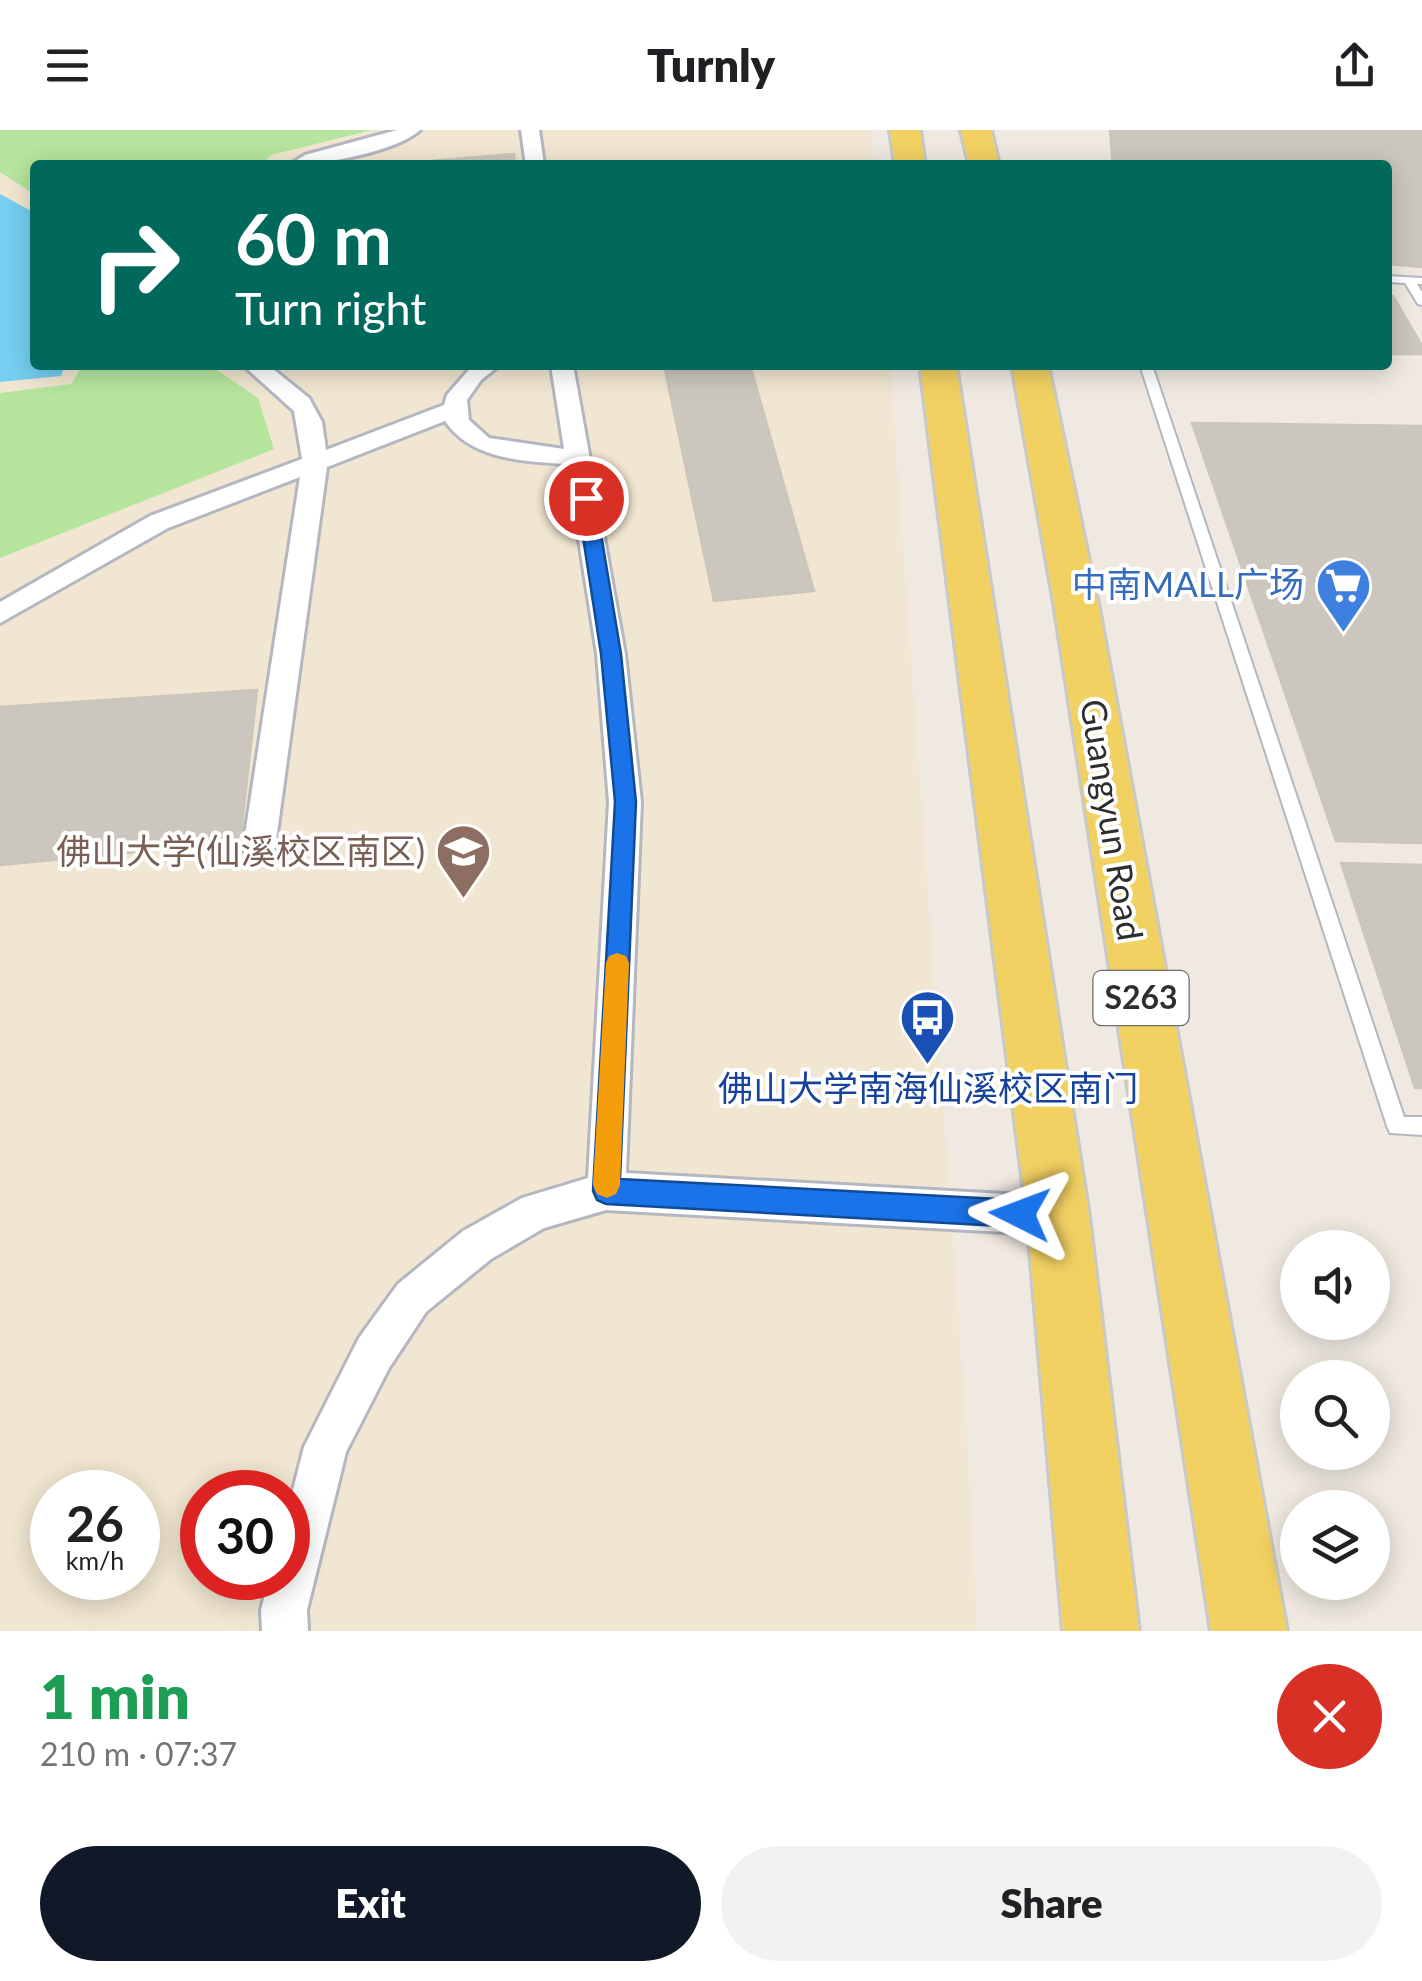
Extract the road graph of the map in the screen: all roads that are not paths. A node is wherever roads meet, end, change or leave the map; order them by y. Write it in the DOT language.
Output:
graph roads {
  1 [pos="411,130"];
  2 [pos="530,130"];
  3 [pos="906,130"];
  4 [pos="976,130"];
  5 [pos="312,160"];
  6 [pos="534,160"];
  7 [pos="909,160"];
  8 [pos="983,160"];
  9 [pos="1416,280"];
  10 [pos="1422,302"];
  11 [pos="261,370"];
  12 [pos="481,370"];
  13 [pos="563,370"];
  14 [pos="939,370"];
  15 [pos="1031,370"];
  16 [pos="1148,370"];
  17 [pos="456,410"];
  18 [pos="580,458"];
  19 [pos="315,462"];
  20 [pos="0,614"];
  21 [pos="260,848"];
  22 [pos="1422,1126"];
  23 [pos="606,1191"];
  24 [pos="1058,1216"];
  25 [pos="286,1631"];
  26 [pos="1101,1631"];
  27 [pos="1249,1631"];
  1 -- 5 [label="street"];
  2 -- 6 [label="street"];
  3 -- 7 [label="main road"];
  4 -- 8 [label="main road"];
  9 -- 10 [label="lane"];
  11 -- 19 [label="street"];
  12 -- 17 [label="street"];
  13 -- 18 [label="street"];
  14 -- 24 [label="main road"];
  15 -- 27 [label="main road, Guangyun Road / S263"];
  16 -- 22 [label="lane"];
  17 -- 18 [label="street"];
  17 -- 19 [label="street"];
  18 -- 23 [label="street"];
  19 -- 20 [label="street"];
  19 -- 21 [label="street"];
  23 -- 24 [label="street"];
  23 -- 25 [label="street"];
  24 -- 26 [label="main road"];
}
